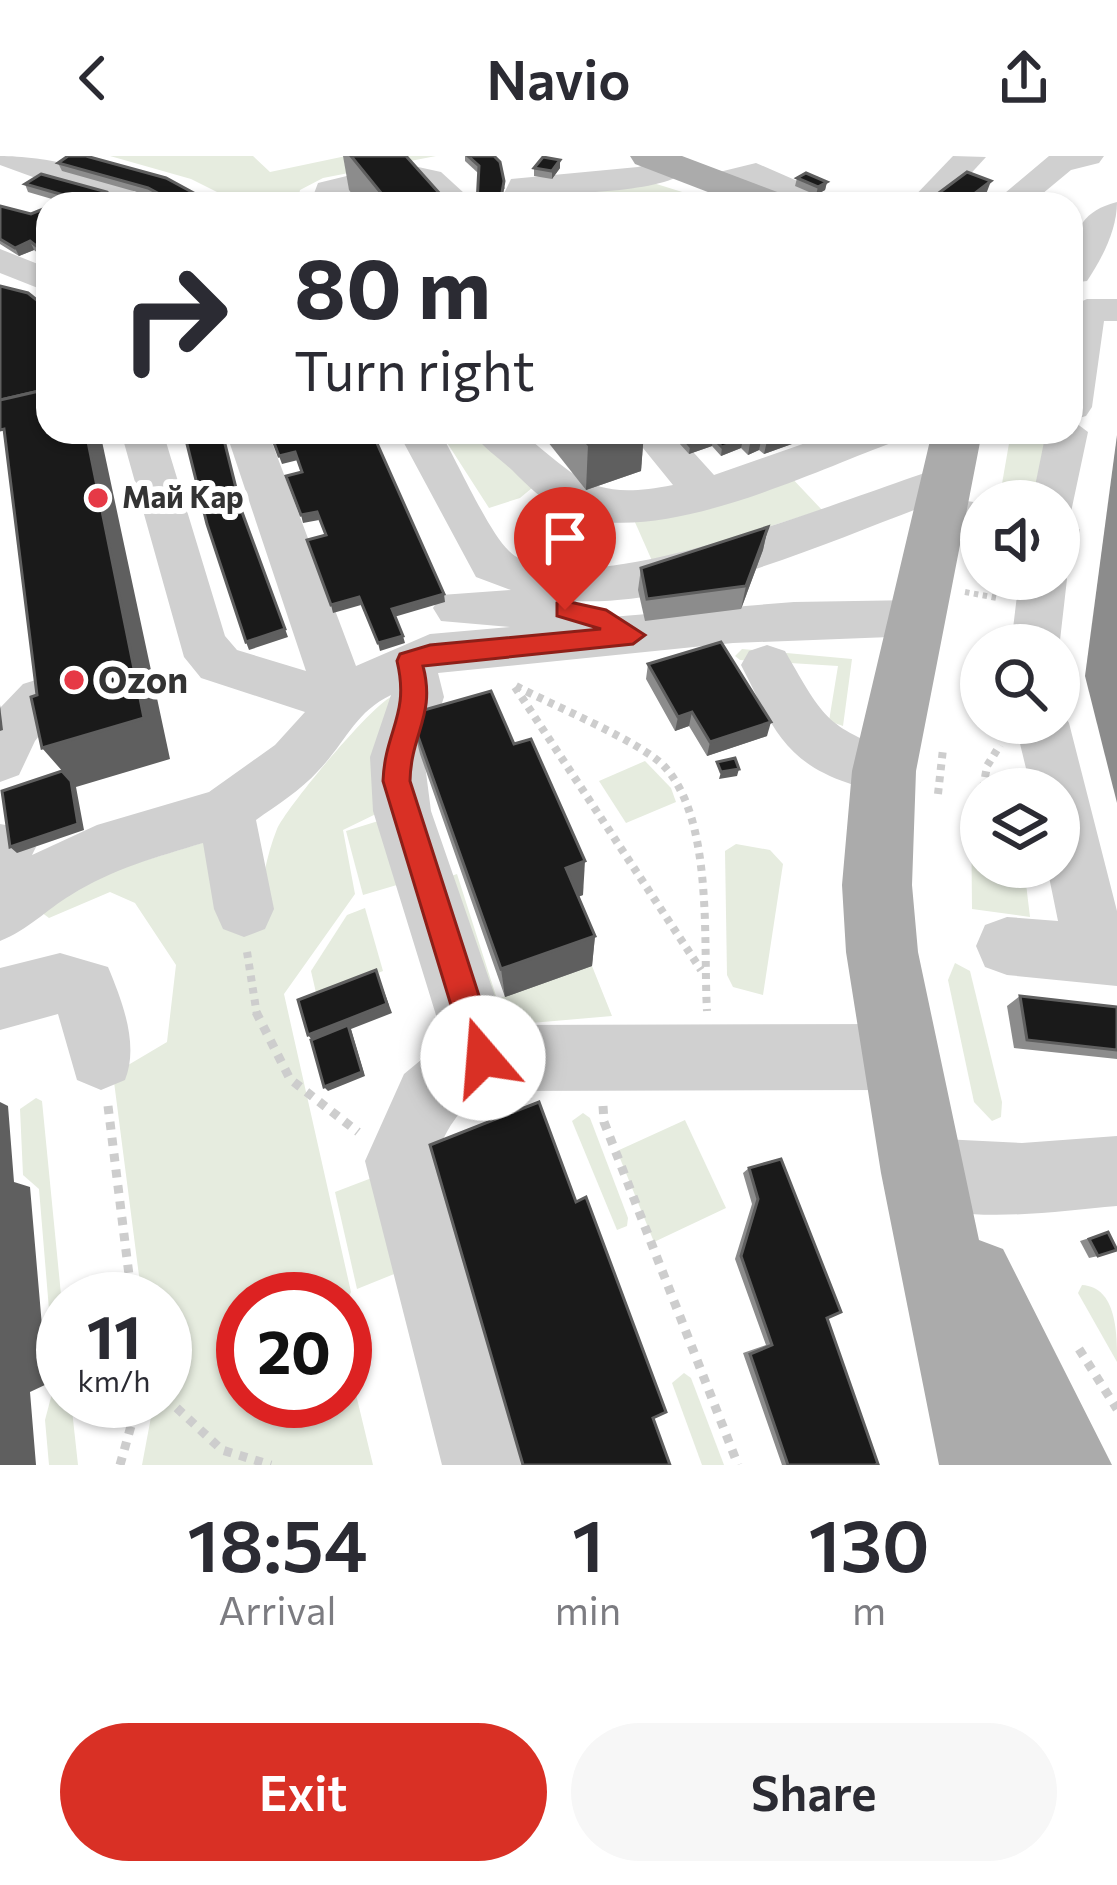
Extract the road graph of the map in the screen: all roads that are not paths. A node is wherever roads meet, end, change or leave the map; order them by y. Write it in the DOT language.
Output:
graph roads {
  1 [pos="5,156"];
  2 [pos="970,157"];
  3 [pos="1070,158"];
  4 [pos="662,161"];
  5 [pos="0,173"];
  6 [pos="42,174"];
  7 [pos="1117,181"];
  8 [pos="513,184"];
  9 [pos="751,186"];
  10 [pos="0,188"];
  11 [pos="113,192"];
  12 [pos="330,192"];
  13 [pos="448,192"];
  14 [pos="842,192"];
  15 [pos="936,192"];
  16 [pos="1025,192"];
  17 [pos="1083,194"];
  18 [pos="1117,212"];
  19 [pos="1083,252"];
  20 [pos="0,260"];
  21 [pos="36,276"];
  22 [pos="1083,279"];
  23 [pos="1113,301"];
  24 [pos="1083,334"];
  25 [pos="145,444"];
  26 [pos="251,444"];
  27 [pos="425,444"];
  28 [pos="507,444"];
  29 [pos="662,444"];
  30 [pos="1065,444"];
  31 [pos="1059,480"];
  32 [pos="860,482"];
  33 [pos="957,486"];
  34 [pos="704,492"];
  35 [pos="798,606"];
  36 [pos="916,618"];
  37 [pos="633,635"];
  38 [pos="429,640"];
  39 [pos="767,665"];
  40 [pos="39,676"];
  41 [pos="339,699"];
  42 [pos="26,761"];
  43 [pos="884,771"];
  44 [pos="226,811"];
  45 [pos="1080,863"];
  46 [pos="244,909"];
  47 [pos="0,913"];
  48 [pos="1007,946"];
  49 [pos="1106,955"];
  50 [pos="0,998"];
  51 [pos="101,1057"];
  52 [pos="901,1057"];
  53 [pos="483,1058"];
  54 [pos="1117,1171"];
  55 [pos="924,1179"];
  56 [pos="483,1465"];
  57 [pos="987,1465"];
  58 [pos="1064,1465"];
  1 -- 6 [label="street"];
  2 -- 15 [label="street"];
  3 -- 16 [label="street"];
  4 -- 8 [label="street"];
  4 -- 9 [label="main road"];
  5 -- 6 [label="street"];
  6 -- 10 [label="street"];
  6 -- 11 [label="street"];
  7 -- 17 [label="street"];
  9 -- 14 [label="street"];
  12 -- 13 [label="street"];
  18 -- 19 [label="street"];
  20 -- 21 [label="street"];
  22 -- 23 [label="street"];
  23 -- 24 [label="street"];
  25 -- 41 [label="street"];
  26 -- 41 [label="street"];
  27 -- 32 [label="street"];
  28 -- 34 [label="street"];
  29 -- 34 [label="street"];
  30 -- 31 [label="street"];
  32 -- 33 [label="street"];
  32 -- 34 [label="street"];
  32 -- 35 [label="street"];
  33 -- 36 [label="main road"];
  36 -- 37 [label="street"];
  36 -- 43 [label="main road"];
  37 -- 38 [label="street"];
  37 -- 38 [label="street"];
  38 -- 41 [label="street"];
  38 -- 53 [label="street"];
  39 -- 43 [label="street"];
  40 -- 42 [label="street"];
  41 -- 44 [label="street"];
  43 -- 52 [label="main road"];
  44 -- 46 [label="street"];
  44 -- 47 [label="street"];
  45 -- 49 [label="street"];
  48 -- 49 [label="street"];
  50 -- 51 [label="street"];
  52 -- 53 [label="street"];
  52 -- 55 [label="main road"];
  53 -- 56 [label="street"];
  54 -- 55 [label="street"];
  55 -- 57 [label="main road"];
  55 -- 58 [label="main road"];
}
